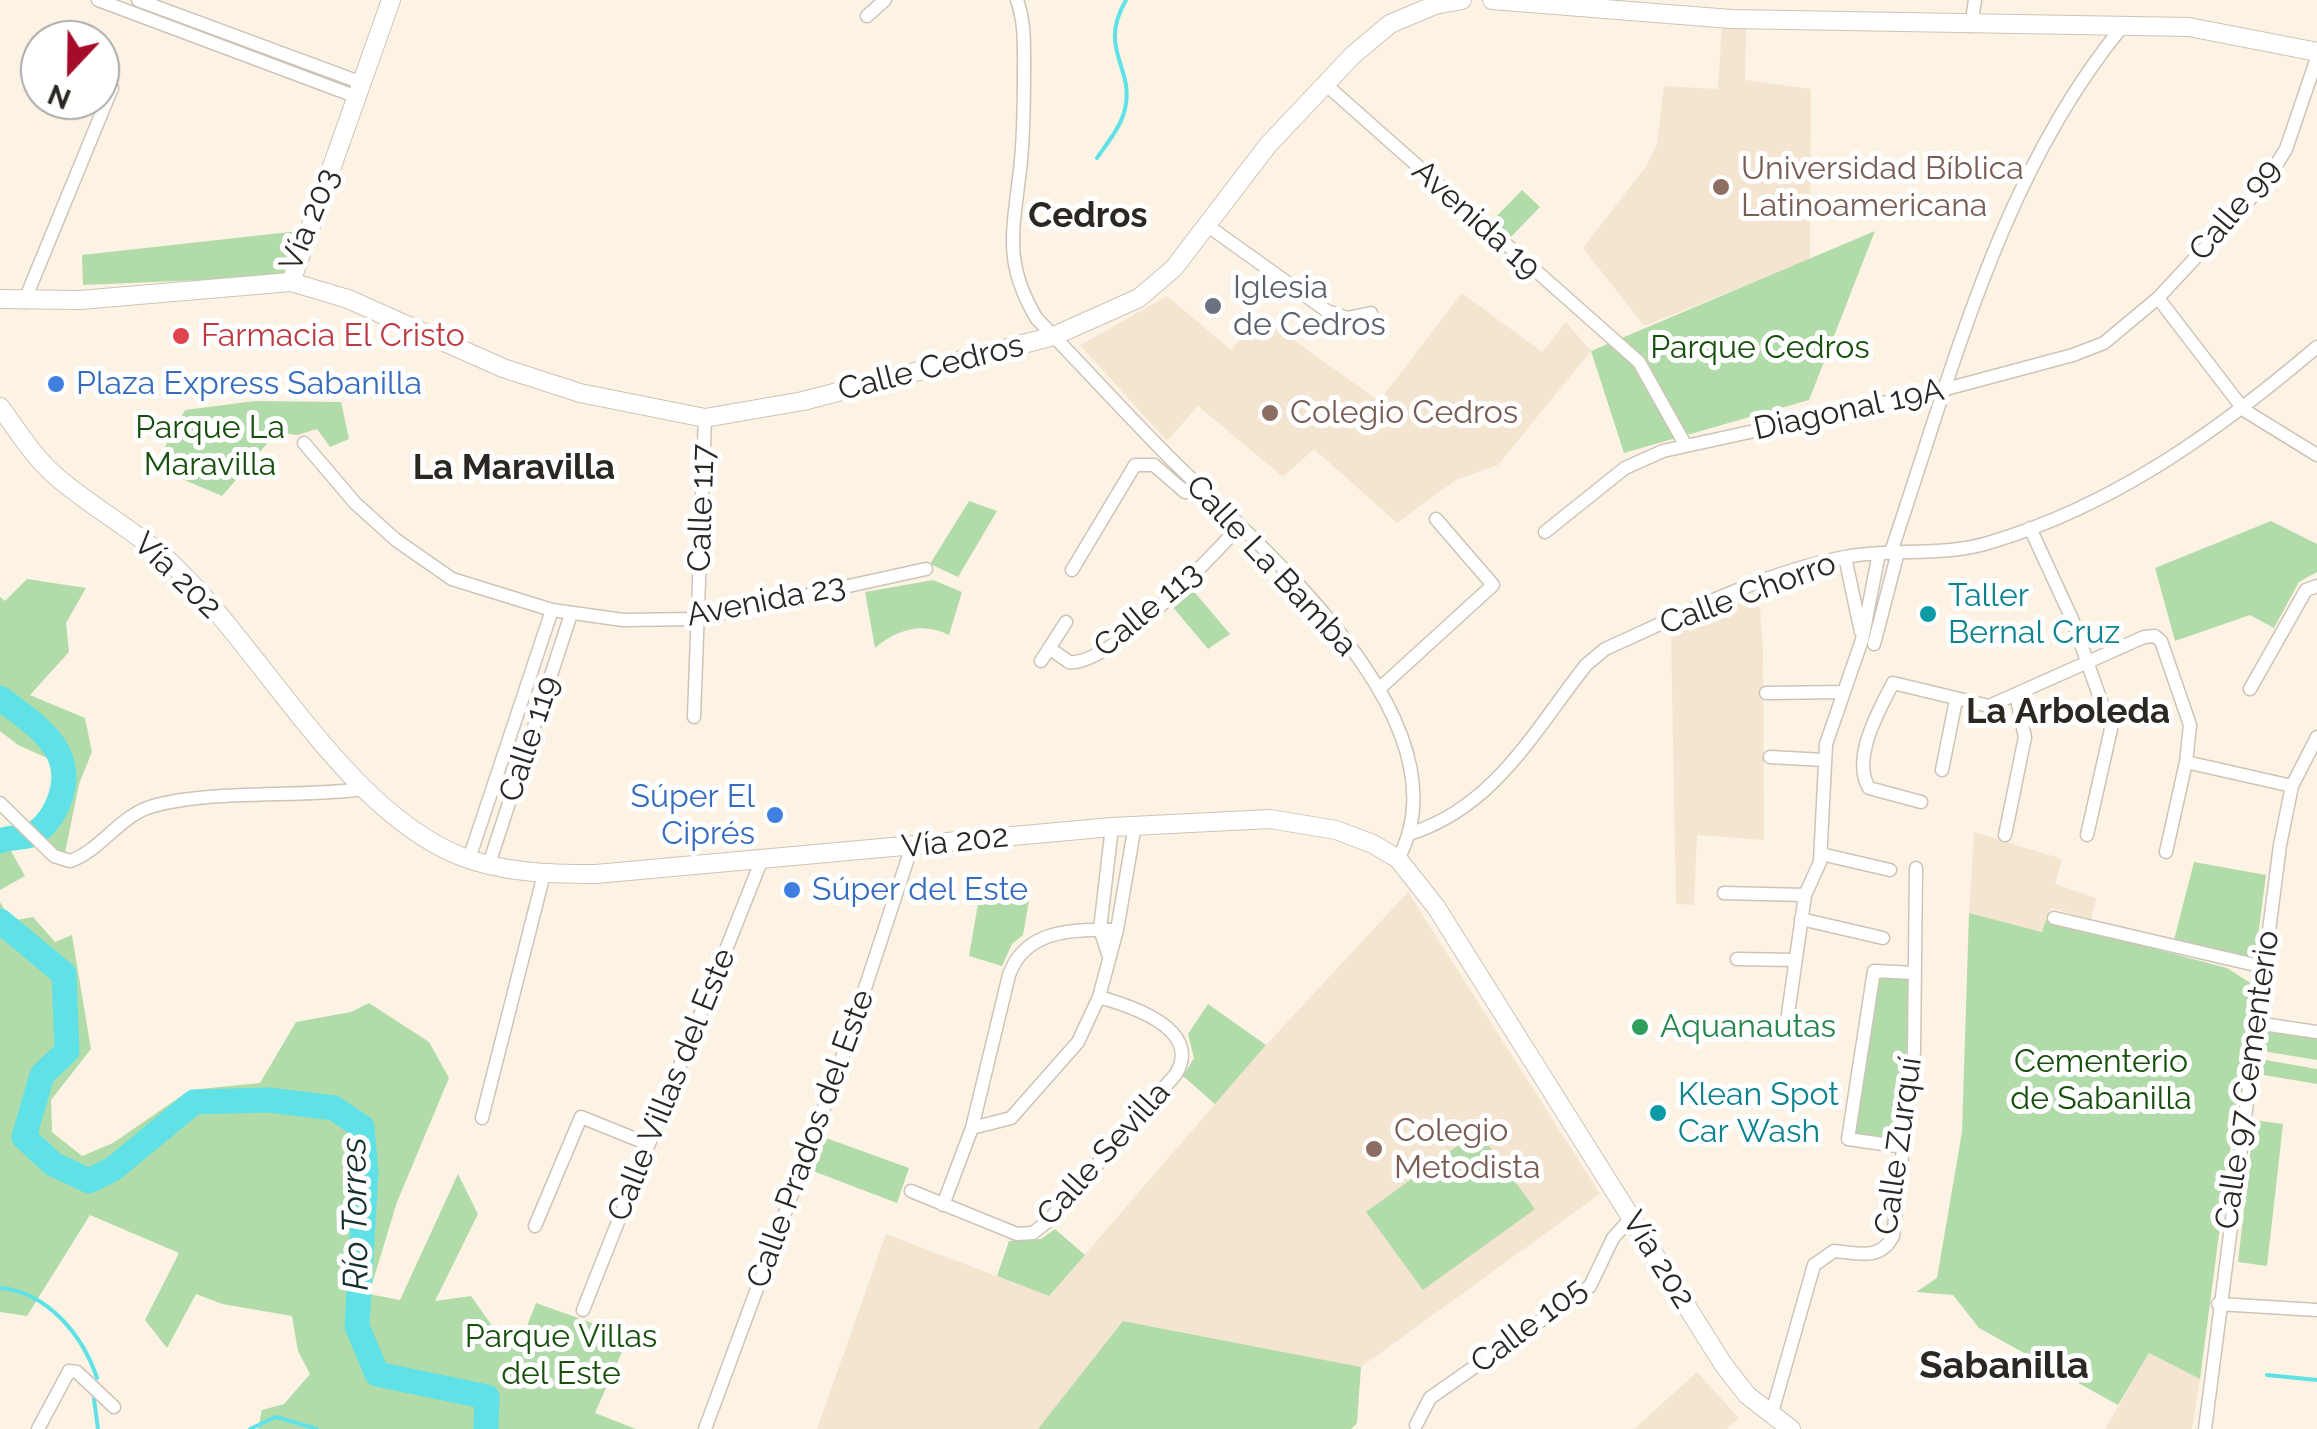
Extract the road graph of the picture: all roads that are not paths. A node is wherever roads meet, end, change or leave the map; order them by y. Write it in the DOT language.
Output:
graph roads {
  1 [pos="138,0"];
  2 [pos="391,0"];
  3 [pos="885,0"];
  4 [pos="1016,0"];
  5 [pos="1462,0"];
  6 [pos="1492,0"];
  7 [pos="1975,0"];
  8 [pos="103,1"];
  9 [pos="867,16"];
  10 [pos="1971,26"];
  11 [pos="2122,28"];
  12 [pos="230,42"];
  13 [pos="2317,55"];
  14 [pos="1324,83"];
  15 [pos="359,90"];
  16 [pos="99,120"];
  17 [pos="1208,226"];
  18 [pos="290,282"];
  19 [pos="2158,298"];
  20 [pos="0,299"];
  21 [pos="24,302"];
  22 [pos="1371,313"];
  23 [pos="1054,336"];
  24 [pos="2317,347"];
  25 [pos="1946,389"];
  26 [pos="0,407"];
  27 [pos="2244,410"];
  28 [pos="705,418"];
  29 [pos="304,442"];
  30 [pos="1686,446"];
  31 [pos="2317,455"];
  32 [pos="1197,485"];
  33 [pos="1436,519"];
  34 [pos="1239,527"];
  35 [pos="2030,528"];
  36 [pos="1545,532"];
  37 [pos="1889,552"];
  38 [pos="1845,557"];
  39 [pos="926,569"];
  40 [pos="1072,570"];
  41 [pos="2312,588"];
  42 [pos="552,610"];
  43 [pos="571,614"];
  44 [pos="698,619"];
  45 [pos="1066,622"];
  46 [pos="1868,642"];
  47 [pos="1049,648"];
  48 [pos="1041,661"];
  49 [pos="2089,663"];
  50 [pos="1380,688"];
  51 [pos="2250,690"];
  52 [pos="1842,692"];
  53 [pos="1766,693"];
  54 [pos="2016,695"];
  55 [pos="1956,700"];
  56 [pos="694,717"];
  57 [pos="2317,737"];
  58 [pos="1770,757"];
  59 [pos="1824,760"];
  60 [pos="2186,762"];
  61 [pos="1942,770"];
  62 [pos="2292,786"];
  63 [pos="364,789"];
  64 [pos="1921,802"];
  65 [pos="0,803"];
  66 [pos="1135,825"];
  67 [pos="1112,827"];
  68 [pos="1412,833"];
  69 [pos="2005,835"];
  70 [pos="2087,835"];
  71 [pos="912,846"];
  72 [pos="2166,852"];
  73 [pos="1821,854"];
  74 [pos="469,858"];
  75 [pos="1398,859"];
  76 [pos="762,860"];
  77 [pos="490,864"];
  78 [pos="1916,868"];
  79 [pos="1890,870"];
  80 [pos="544,874"];
  81 [pos="1724,893"];
  82 [pos="1805,896"];
  83 [pos="2054,918"];
  84 [pos="1801,919"];
  85 [pos="1100,930"];
  86 [pos="1117,930"];
  87 [pos="1883,938"];
  88 [pos="1108,954"];
  89 [pos="1738,959"];
  90 [pos="1795,960"];
  91 [pos="2264,967"];
  92 [pos="1915,973"];
  93 [pos="1099,997"];
  94 [pos="2256,1023"];
  95 [pos="1786,1028"];
  96 [pos="2317,1032"];
  97 [pos="482,1118"];
  98 [pos="972,1128"];
  99 [pos="648,1144"];
  100 [pos="1904,1147"];
  101 [pos="911,1191"];
  102 [pos="943,1205"];
  103 [pos="1632,1217"];
  104 [pos="535,1226"];
  105 [pos="2218,1304"];
  106 [pos="583,1310"];
  107 [pos="2317,1310"];
  108 [pos="114,1407"];
  109 [pos="1771,1416"];
  110 [pos="1416,1425"];
  111 [pos="38,1429"];
  112 [pos="705,1429"];
  113 [pos="1791,1429"];
  114 [pos="2205,1429"];
  1 -- 12 [label="street"];
  2 -- 15 [label="main road, Vía 203"];
  3 -- 9 [label="street"];
  4 -- 23 [label="street, Calle La Bamba"];
  5 -- 14 [label="main road, Calle Cedros"];
  6 -- 10 [label="main road"];
  7 -- 10 [label="street"];
  8 -- 12 [label="street"];
  10 -- 11 [label="main road"];
  11 -- 13 [label="main road"];
  11 -- 25 [label="street"];
  12 -- 15 [label="street"];
  13 -- 19 [label="street, Calle 99"];
  14 -- 17 [label="main road, Calle Cedros"];
  14 -- 30 [label="street, Avenida 19"];
  15 -- 18 [label="main road, Vía 203"];
  16 -- 21 [label="street"];
  17 -- 22 [label="street"];
  17 -- 23 [label="main road, Calle Cedros"];
  18 -- 21 [label="main road, Vía 203"];
  18 -- 28 [label="main road, Calle Cedros"];
  19 -- 25 [label="street, Diagonal 19A"];
  19 -- 27 [label="street"];
  20 -- 21 [label="main road, Vía 203"];
  23 -- 28 [label="main road, Calle Cedros"];
  23 -- 32 [label="street, Calle La Bamba"];
  24 -- 27 [label="street, Calle Chorro"];
  25 -- 30 [label="street, Diagonal 19A"];
  25 -- 37 [label="street"];
  26 -- 63 [label="main road, Vía 202"];
  27 -- 31 [label="street"];
  27 -- 35 [label="street, Calle Chorro"];
  28 -- 44 [label="street, Calle 117"];
  29 -- 42 [label="street, Avenida 23"];
  30 -- 36 [label="street, Diagonal 19A"];
  32 -- 34 [label="street, Calle La Bamba"];
  32 -- 40 [label="street"];
  33 -- 50 [label="street"];
  34 -- 47 [label="street, Calle 113"];
  34 -- 50 [label="street, Calle La Bamba"];
  35 -- 37 [label="street, Calle Chorro"];
  35 -- 49 [label="street"];
  37 -- 38 [label="street, Calle Chorro"];
  37 -- 46 [label="street"];
  38 -- 46 [label="street"];
  38 -- 68 [label="street, Calle Chorro"];
  39 -- 44 [label="street, Avenida 23"];
  41 -- 51 [label="street"];
  42 -- 43 [label="street, Avenida 23"];
  42 -- 74 [label="street, Calle 119"];
  43 -- 44 [label="street, Avenida 23"];
  43 -- 77 [label="street, Calle 119"];
  44 -- 56 [label="street, Calle 117"];
  45 -- 47 [label="street"];
  46 -- 52 [label="street"];
  47 -- 48 [label="street"];
  49 -- 54 [label="street"];
  49 -- 60 [label="street"];
  49 -- 70 [label="street"];
  50 -- 68 [label="street, Calle La Bamba"];
  52 -- 53 [label="street"];
  52 -- 59 [label="street"];
  54 -- 55 [label="street"];
  54 -- 69 [label="street"];
  55 -- 61 [label="street"];
  55 -- 64 [label="street"];
  57 -- 62 [label="street, Calle 97 Cementerio"];
  58 -- 59 [label="street"];
  59 -- 73 [label="street"];
  60 -- 62 [label="street"];
  60 -- 72 [label="street"];
  62 -- 91 [label="street, Calle 97 Cementerio"];
  63 -- 65 [label="street"];
  63 -- 74 [label="main road, Vía 202"];
  66 -- 67 [label="main road, Vía 202"];
  66 -- 75 [label="main road, Vía 202"];
  66 -- 86 [label="street"];
  67 -- 71 [label="main road, Vía 202"];
  67 -- 85 [label="street"];
  68 -- 75 [label="street"];
  71 -- 76 [label="main road, Vía 202"];
  71 -- 112 [label="street, Calle Prados del Este"];
  73 -- 79 [label="street"];
  73 -- 82 [label="street"];
  74 -- 77 [label="main road, Vía 202"];
  75 -- 103 [label="main road, Vía 202"];
  76 -- 80 [label="main road, Vía 202"];
  76 -- 99 [label="street, Calle Villas del Este"];
  77 -- 80 [label="main road, Vía 202"];
  78 -- 92 [label="street, Calle Zurquí"];
  80 -- 97 [label="street"];
  81 -- 82 [label="street"];
  82 -- 84 [label="street"];
  83 -- 91 [label="street"];
  84 -- 87 [label="street"];
  84 -- 90 [label="street"];
  85 -- 86 [label="street"];
  85 -- 88 [label="street"];
  85 -- 98 [label="street"];
  86 -- 88 [label="street"];
  88 -- 93 [label="street"];
  89 -- 90 [label="street"];
  90 -- 95 [label="street"];
  91 -- 94 [label="street, Calle 97 Cementerio"];
  92 -- 100 [label="street, Calle Zurquí"];
  92 -- 100 [label="street"];
  93 -- 98 [label="street"];
  93 -- 102 [label="street, Calle Sevilla"];
  94 -- 96 [label="street"];
  94 -- 105 [label="street, Calle 97 Cementerio"];
  98 -- 102 [label="street"];
  99 -- 104 [label="street"];
  99 -- 106 [label="street, Calle Villas del Este"];
  100 -- 109 [label="street, Calle Zurquí"];
  101 -- 102 [label="street, Calle Sevilla"];
  103 -- 109 [label="main road, Vía 202"];
  103 -- 110 [label="street, Calle 105"];
  105 -- 107 [label="street"];
  105 -- 114 [label="street, Calle 97 Cementerio"];
  108 -- 111 [label="street"];
  109 -- 113 [label="main road, Vía 202"];
}
